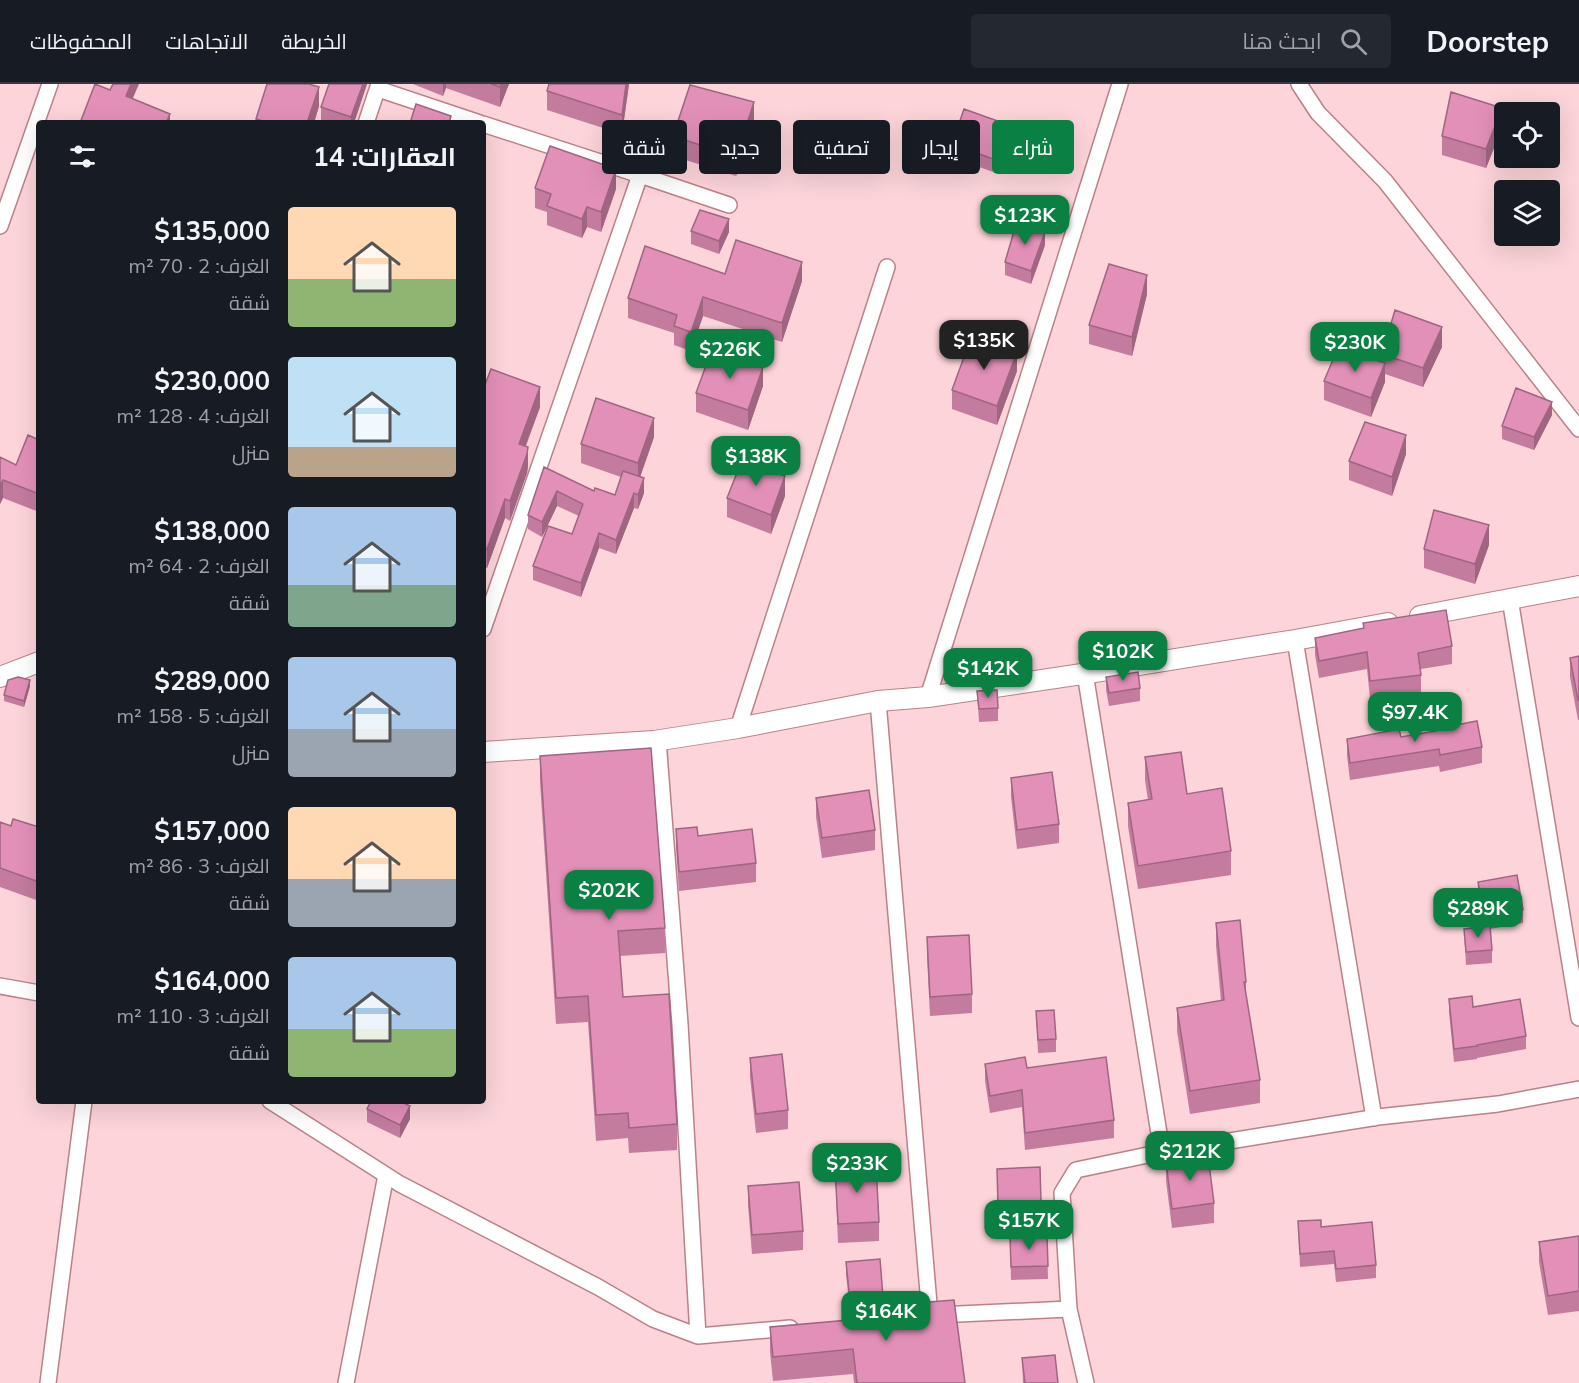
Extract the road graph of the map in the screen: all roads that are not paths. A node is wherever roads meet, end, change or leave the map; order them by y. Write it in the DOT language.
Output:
graph roads {
  1 [pos="50,84"];
  2 [pos="1120,84"];
  3 [pos="1299,84"];
  4 [pos="379,87"];
  5 [pos="37,120"];
  6 [pos="367,120"];
  7 [pos="473,120"];
  8 [pos="36,124"];
  9 [pos="486,124"];
  10 [pos="640,176"];
  11 [pos="729,205"];
  12 [pos="0,226"];
  13 [pos="887,267"];
  14 [pos="1579,429"];
  15 [pos="1579,586"];
  16 [pos="1510,599"];
  17 [pos="486,621"];
  18 [pos="1295,640"];
  19 [pos="36,663"];
  20 [pos="1085,673"];
  21 [pos="0,677"];
  22 [pos="928,697"];
  23 [pos="878,701"];
  24 [pos="738,728"];
  25 [pos="658,740"];
  26 [pos="486,752"];
  27 [pos="0,986"];
  28 [pos="36,992"];
  29 [pos="1579,1018"];
  30 [pos="1579,1089"];
  31 [pos="84,1104"];
  32 [pos="275,1104"];
  33 [pos="1374,1118"];
  34 [pos="1162,1152"];
  35 [pos="386,1175"];
  36 [pos="1068,1309"];
  37 [pos="803,1327"];
  38 [pos="698,1336"];
  39 [pos="48,1383"];
  40 [pos="346,1383"];
  41 [pos="1086,1383"];
  1 -- 5 [label="street"];
  2 -- 22 [label="street"];
  3 -- 14 [label="street"];
  4 -- 6 [label="street"];
  4 -- 7 [label="street"];
  8 -- 12 [label="street"];
  9 -- 10 [label="street"];
  10 -- 11 [label="street"];
  10 -- 17 [label="street"];
  13 -- 24 [label="street"];
  15 -- 16 [label="street"];
  16 -- 18 [label="street"];
  16 -- 29 [label="street"];
  18 -- 20 [label="street"];
  18 -- 33 [label="street"];
  19 -- 21 [label="street"];
  20 -- 22 [label="street"];
  20 -- 34 [label="street"];
  22 -- 23 [label="street"];
  23 -- 24 [label="street"];
  23 -- 36 [label="street"];
  24 -- 25 [label="street"];
  25 -- 26 [label="street"];
  25 -- 38 [label="street"];
  27 -- 28 [label="street"];
  30 -- 33 [label="street"];
  31 -- 39 [label="street"];
  32 -- 35 [label="street"];
  33 -- 34 [label="street"];
  34 -- 36 [label="street"];
  35 -- 38 [label="street"];
  35 -- 40 [label="street"];
  36 -- 41 [label="street"];
  37 -- 38 [label="street"];
}
